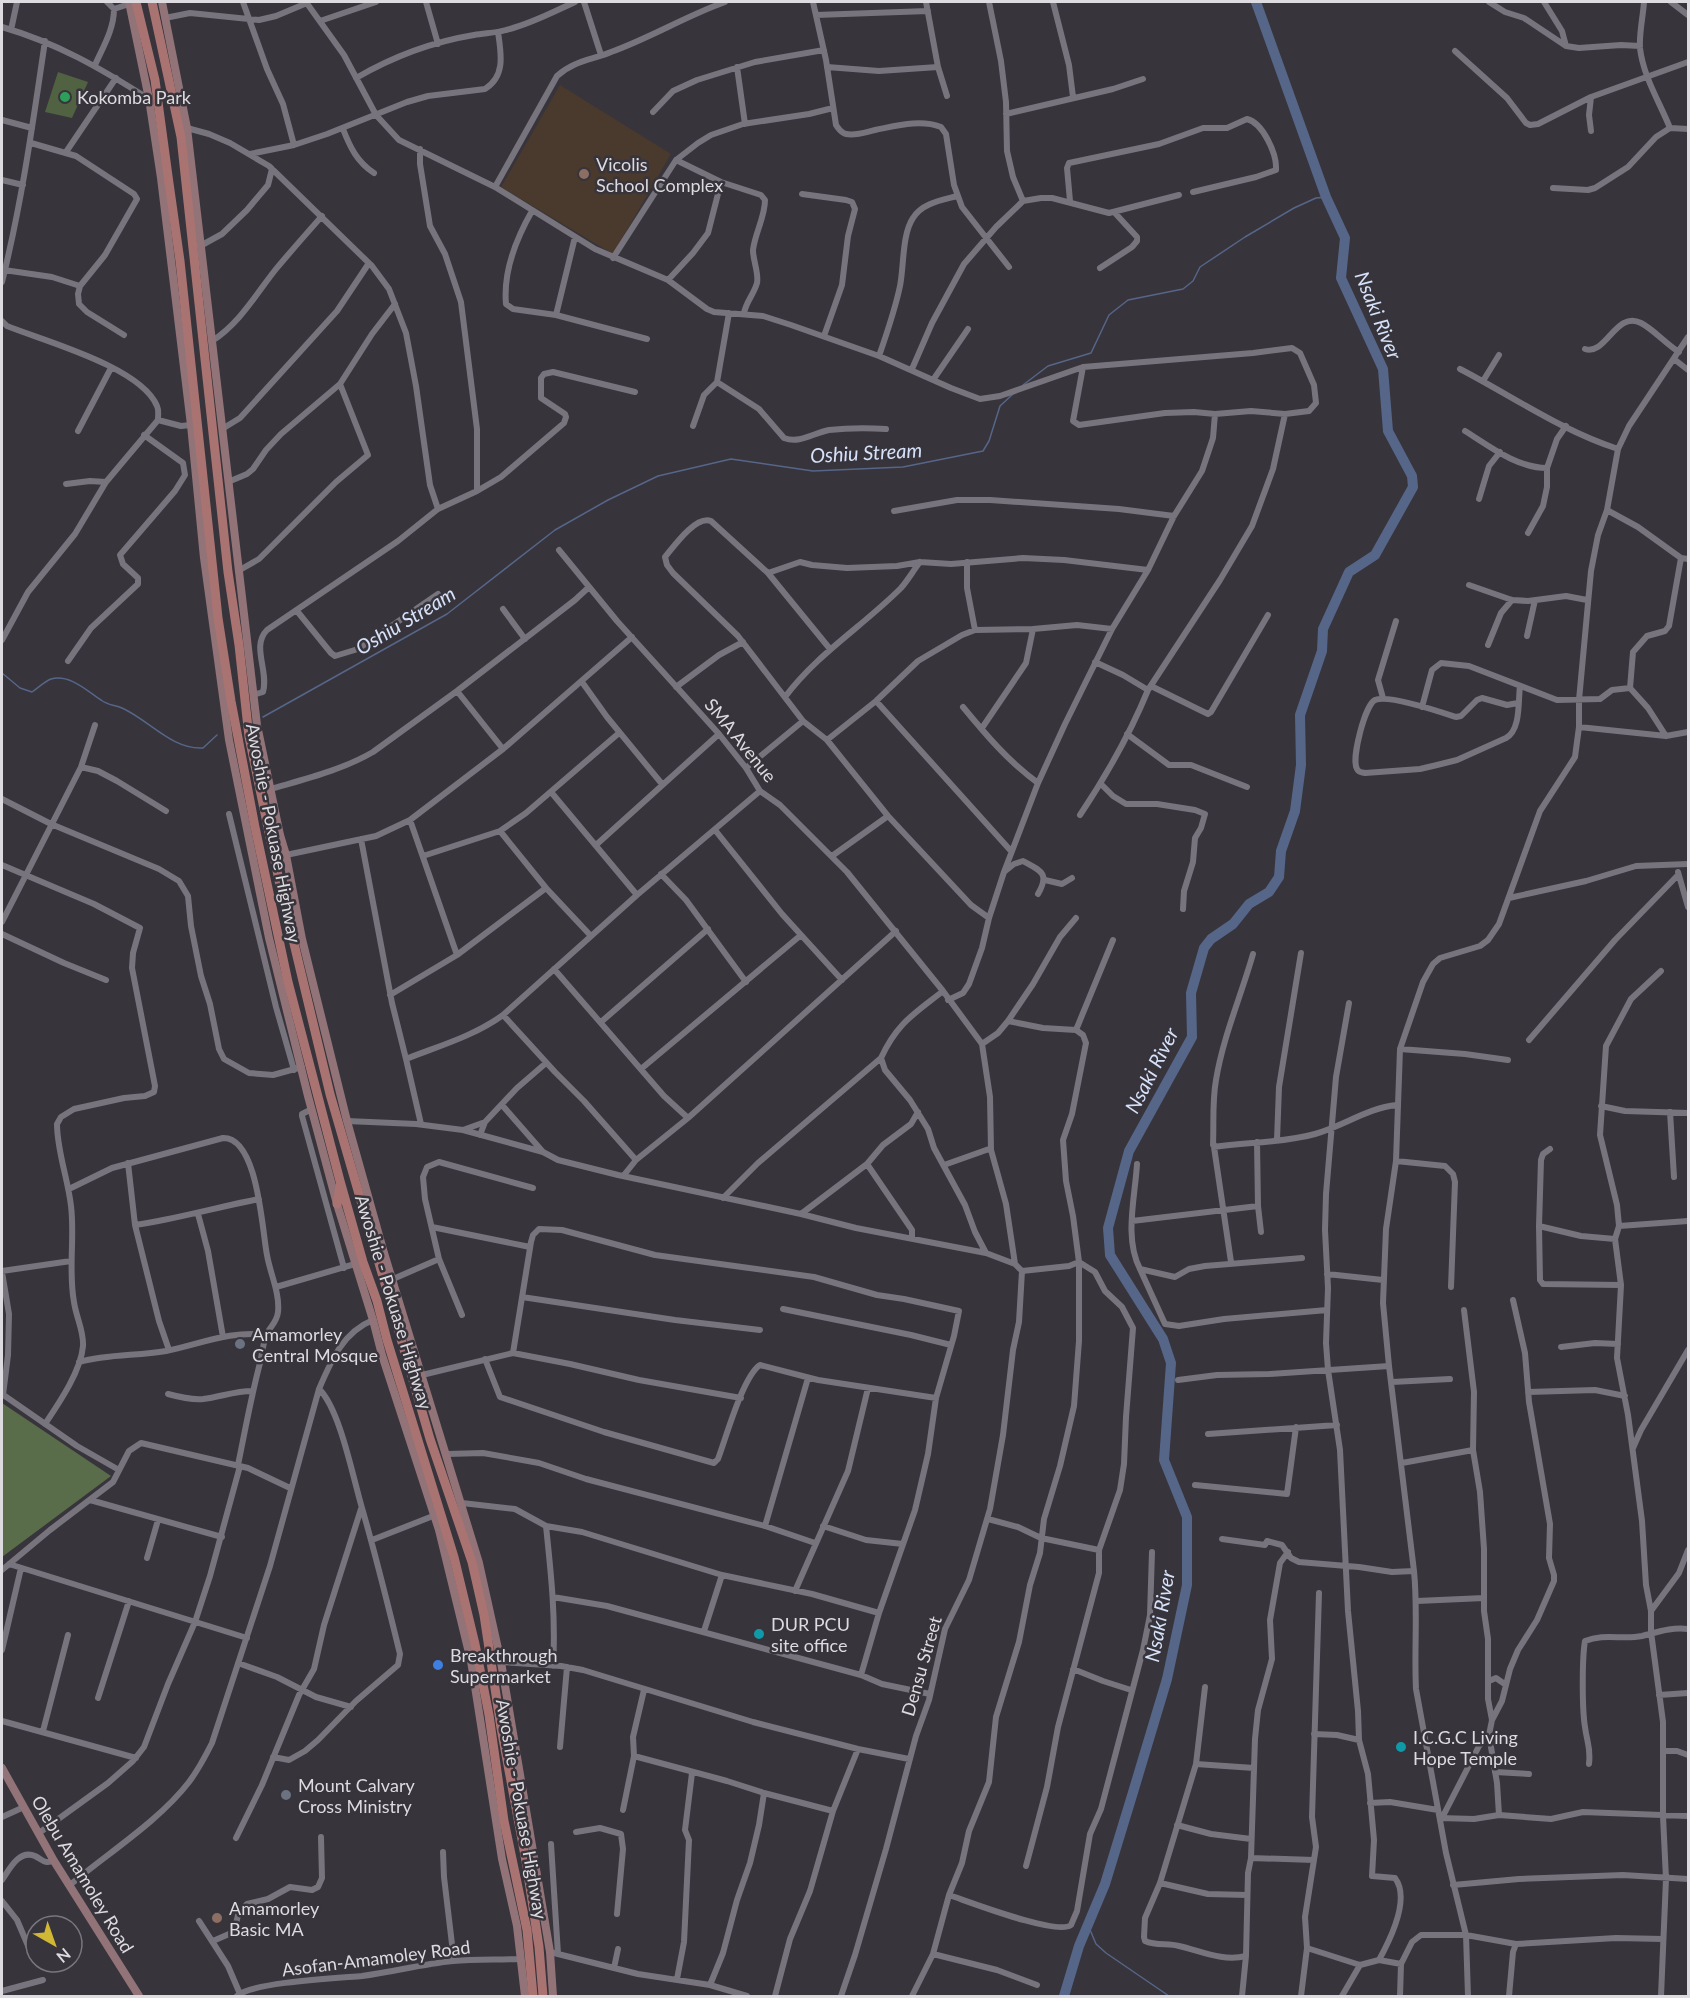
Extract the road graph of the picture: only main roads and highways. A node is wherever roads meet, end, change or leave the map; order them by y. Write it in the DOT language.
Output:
graph roads {
  1 [pos="131,2"];
  2 [pos="152,2"];
  3 [pos="139,19"];
  4 [pos="135,34"];
  5 [pos="158,154"];
  6 [pos="167,168"];
  7 [pos="195,259"];
  8 [pos="180,261"];
  9 [pos="308,1004"];
  10 [pos="295,1007"];
  11 [pos="340,1181"];
  12 [pos="337,1204"];
  13 [pos="512,1788"];
  14 [pos="499,1791"];
  15 [pos="533,1996"];
  16 [pos="543,1996"];
  1 -- 3 [label="main road, Awoshie - Pokuase Highway"];
  2 -- 7 [label="main road, Awoshie - Pokuase Highway"];
  3 -- 4 [label="main road"];
  3 -- 6 [label="main road, Awoshie - Pokuase Highway"];
  5 -- 6 [label="main road"];
  6 -- 8 [label="main road, Awoshie - Pokuase Highway"];
  7 -- 8 [label="main road"];
  7 -- 9 [label="main road, Awoshie - Pokuase Highway"];
  8 -- 10 [label="main road, Awoshie - Pokuase Highway"];
  9 -- 10 [label="main road"];
  9 -- 13 [label="main road, Awoshie - Pokuase Highway"];
  10 -- 11 [label="main road, Awoshie - Pokuase Highway"];
  11 -- 12 [label="main road"];
  11 -- 14 [label="main road, Awoshie - Pokuase Highway"];
  13 -- 14 [label="main road"];
  13 -- 16 [label="main road, Awoshie - Pokuase Highway"];
  14 -- 15 [label="main road, Awoshie - Pokuase Highway"];
}
